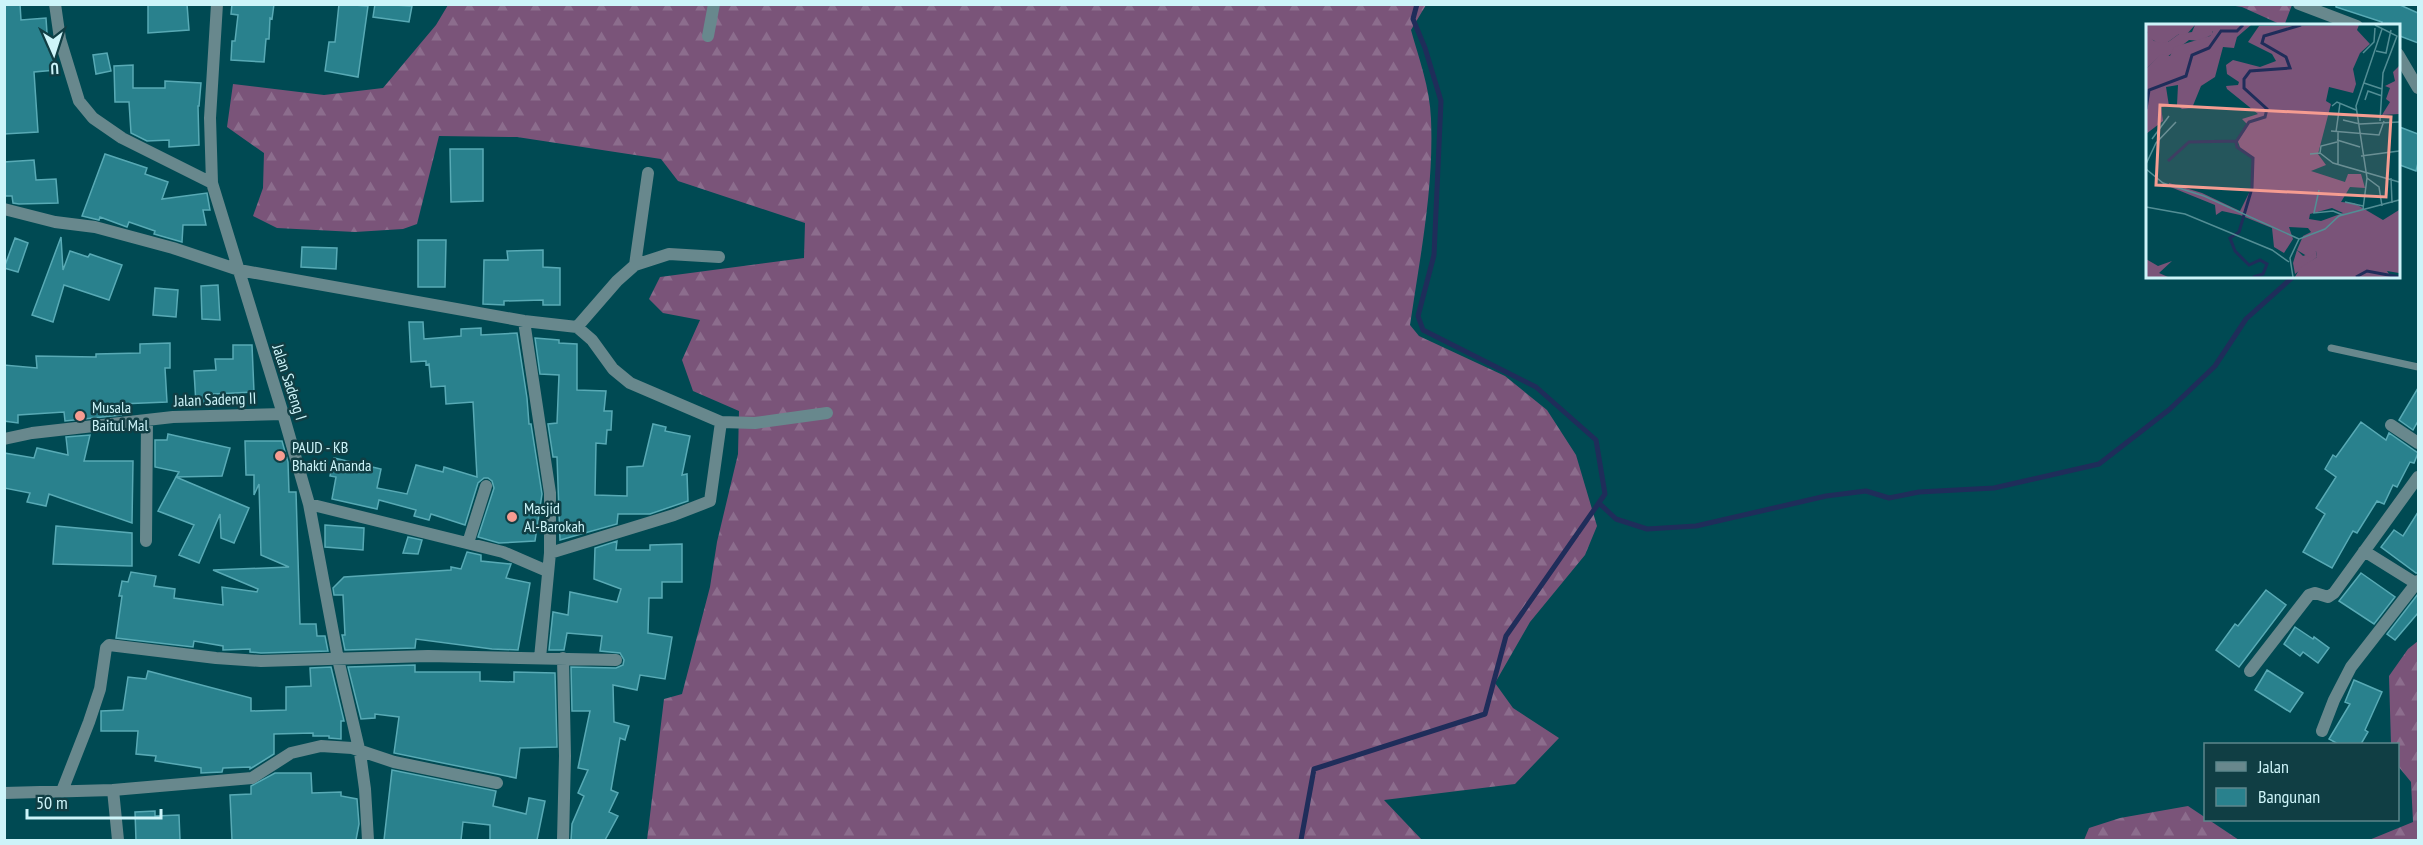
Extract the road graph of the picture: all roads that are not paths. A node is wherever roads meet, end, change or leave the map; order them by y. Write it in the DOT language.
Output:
graph roads {
  1 [pos="55,4"];
  2 [pos="217,4"];
  3 [pos="714,4"];
  4 [pos="2299,4"];
  5 [pos="2352,24"];
  6 [pos="708,36"];
  7 [pos="2399,57"];
  8 [pos="2418,88"];
  9 [pos="648,173"];
  10 [pos="212,183"];
  11 [pos="4,209"];
  12 [pos="719,257"];
  13 [pos="635,265"];
  14 [pos="239,270"];
  15 [pos="524,321"];
  16 [pos="577,327"];
  17 [pos="2331,348"];
  18 [pos="2418,367"];
  19 [pos="826,413"];
  20 [pos="284,414"];
  21 [pos="147,420"];
  22 [pos="721,422"];
  23 [pos="2391,425"];
  24 [pos="4,439"];
  25 [pos="2418,443"];
  26 [pos="2418,477"];
  27 [pos="486,486"];
  28 [pos="309,504"];
  29 [pos="146,542"];
  30 [pos="468,543"];
  31 [pos="2364,551"];
  32 [pos="550,553"];
  33 [pos="548,571"];
  34 [pos="2418,582"];
  35 [pos="338,658"];
  36 [pos="540,658"];
  37 [pos="563,658"];
  38 [pos="616,660"];
  39 [pos="2250,671"];
  40 [pos="2322,731"];
  41 [pos="360,753"];
  42 [pos="497,783"];
  43 [pos="113,790"];
  44 [pos="62,791"];
  45 [pos="4,793"];
  46 [pos="118,840"];
  47 [pos="368,840"];
  48 [pos="563,840"];
  1 -- 10 [label="street"];
  2 -- 10 [label="street, Jalan Sadeng I"];
  3 -- 6 [label="street"];
  4 -- 5 [label="street"];
  7 -- 8 [label="street"];
  9 -- 13 [label="street"];
  10 -- 14 [label="street, Jalan Sadeng I"];
  11 -- 14 [label="street"];
  12 -- 13 [label="street"];
  13 -- 16 [label="street"];
  14 -- 15 [label="street"];
  14 -- 20 [label="street, Jalan Sadeng I"];
  15 -- 16 [label="street"];
  15 -- 32 [label="street"];
  16 -- 22 [label="street"];
  17 -- 18 [label="lane"];
  19 -- 22 [label="street"];
  20 -- 21 [label="street, Jalan Sadeng II"];
  20 -- 28 [label="street, Jalan Sadeng I"];
  21 -- 24 [label="street, Jalan Sadeng II"];
  21 -- 29 [label="street"];
  22 -- 32 [label="street"];
  23 -- 25 [label="street"];
  26 -- 31 [label="street"];
  27 -- 30 [label="street"];
  28 -- 30 [label="street"];
  28 -- 35 [label="street, Jalan Sadeng I"];
  30 -- 33 [label="street"];
  31 -- 34 [label="street"];
  31 -- 39 [label="street"];
  32 -- 33 [label="street"];
  33 -- 36 [label="street"];
  34 -- 40 [label="street"];
  35 -- 36 [label="street"];
  35 -- 41 [label="street, Jalan Sadeng I"];
  35 -- 44 [label="street"];
  36 -- 37 [label="street"];
  37 -- 38 [label="street"];
  37 -- 48 [label="street"];
  41 -- 42 [label="street"];
  41 -- 43 [label="street"];
  41 -- 47 [label="street, Jalan Sadeng I"];
  43 -- 44 [label="street"];
  43 -- 46 [label="street"];
  44 -- 45 [label="street"];
}
